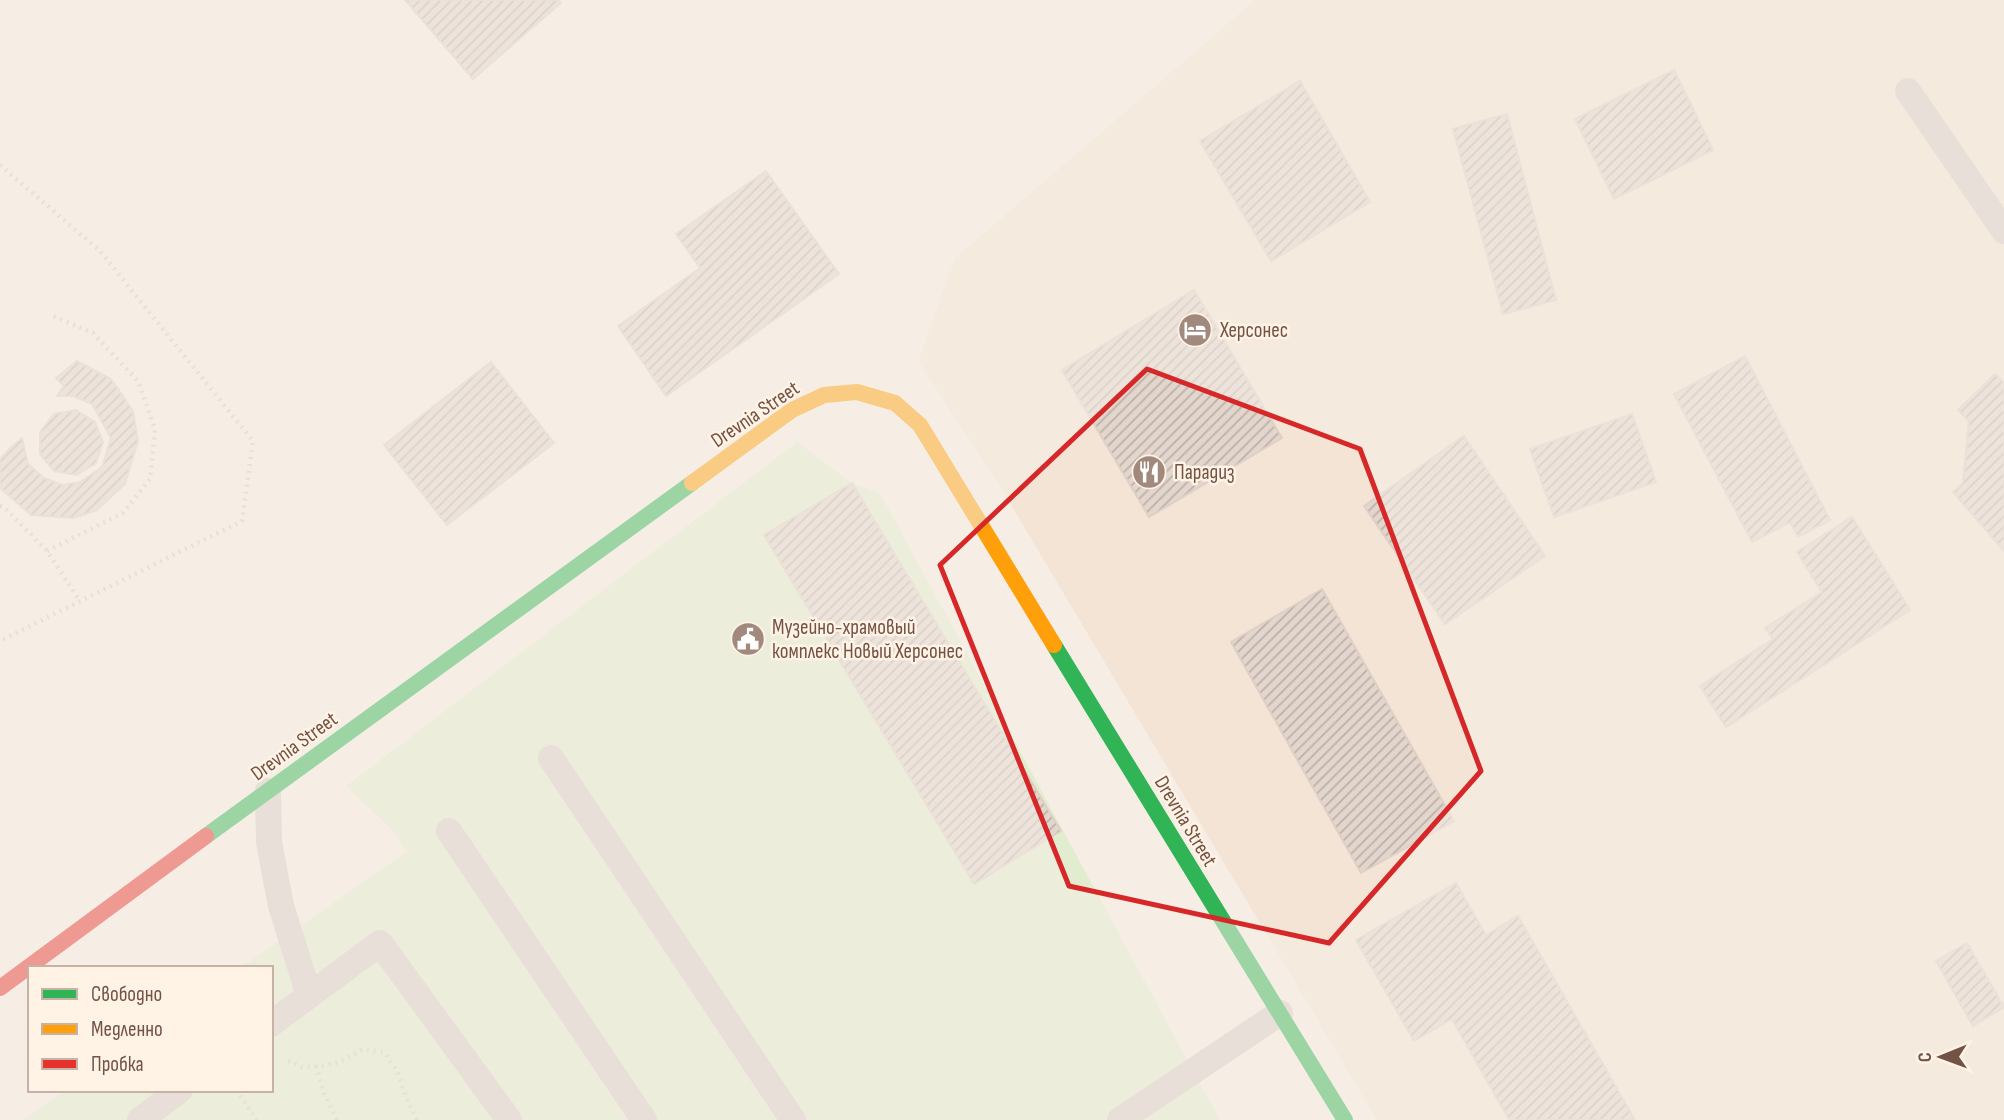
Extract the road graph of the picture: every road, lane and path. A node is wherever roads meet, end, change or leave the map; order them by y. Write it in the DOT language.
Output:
graph roads {
  1 [pos="1908,91"];
  2 [pos="0,165"];
  3 [pos="2004,230"];
  4 [pos="53,317"];
  5 [pos="0,506"];
  6 [pos="47,551"];
  7 [pos="80,601"];
  8 [pos="0,641"];
  9 [pos="551,758"];
  10 [pos="268,791"];
  11 [pos="449,831"];
  12 [pos="30,966"];
  13 [pos="28,967"];
  14 [pos="0,988"];
  15 [pos="309,995"];
  16 [pos="1280,1013"];
  17 [pos="273,1022"];
  18 [pos="279,1057"];
  19 [pos="316,1066"];
  20 [pos="177,1092"];
  21 [pos="237,1092"];
  22 [pos="139,1120"];
  23 [pos="257,1120"];
  24 [pos="337,1120"];
  25 [pos="417,1120"];
  26 [pos="509,1120"];
  27 [pos="644,1120"];
  28 [pos="793,1120"];
  29 [pos="1121,1120"];
  30 [pos="1345,1120"];
  1 -- 3 [label="lane"];
  2 -- 7 [label="path"];
  4 -- 6 [label="path"];
  5 -- 6 [label="path"];
  6 -- 7 [label="path"];
  7 -- 8 [label="path"];
  9 -- 28 [label="lane"];
  10 -- 12 [label="main road, Drevnia Street"];
  10 -- 15 [label="lane"];
  10 -- 16 [label="main road, Drevnia Street"];
  11 -- 27 [label="lane"];
  13 -- 14 [label="main road, Drevnia Street"];
  15 -- 17 [label="lane"];
  15 -- 26 [label="lane"];
  16 -- 29 [label="lane"];
  16 -- 30 [label="main road, Drevnia Street"];
  18 -- 19 [label="path"];
  19 -- 24 [label="path"];
  19 -- 25 [label="path"];
  20 -- 22 [label="lane"];
  21 -- 23 [label="path"];
}
